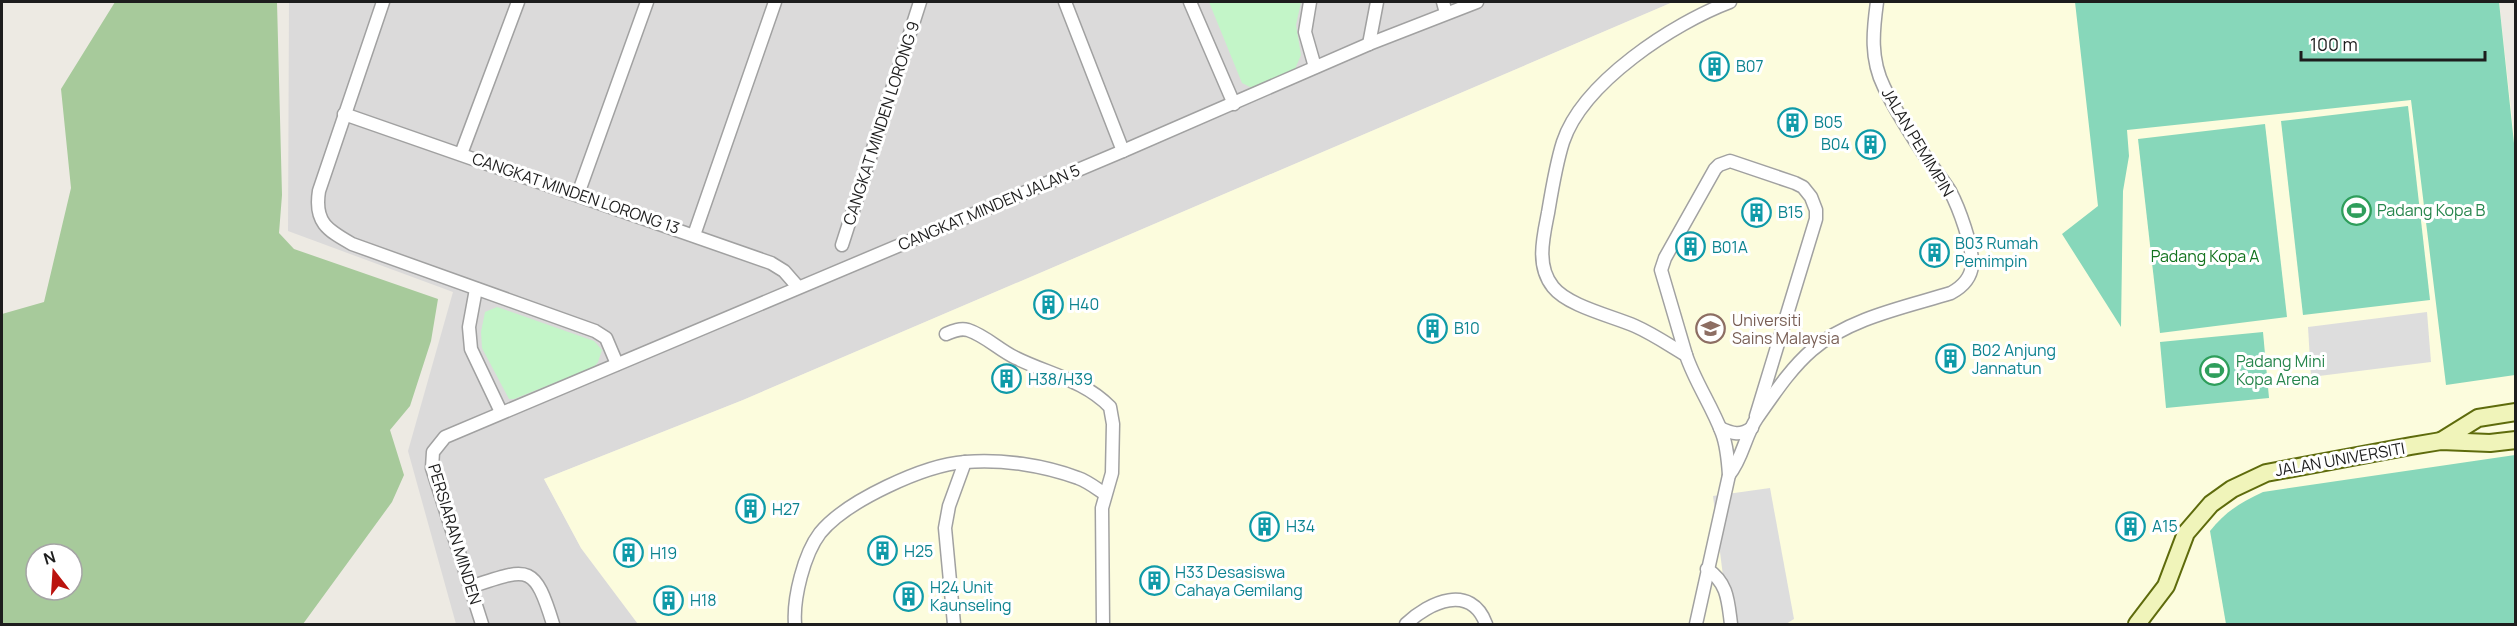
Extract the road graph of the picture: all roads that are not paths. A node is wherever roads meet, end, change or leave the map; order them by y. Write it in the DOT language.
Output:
graph roads {
  1 [pos="383,2"];
  2 [pos="518,2"];
  3 [pos="647,2"];
  4 [pos="775,2"];
  5 [pos="920,2"];
  6 [pos="1065,2"];
  7 [pos="1190,2"];
  8 [pos="1310,2"];
  9 [pos="1377,2"];
  10 [pos="1477,2"];
  11 [pos="1730,2"];
  12 [pos="1877,2"];
  13 [pos="1444,7"];
  14 [pos="1369,44"];
  15 [pos="1315,67"];
  16 [pos="1234,104"];
  17 [pos="344,114"];
  18 [pos="1123,151"];
  19 [pos="461,154"];
  20 [pos="578,194"];
  21 [pos="694,234"];
  22 [pos="842,245"];
  23 [pos="798,287"];
  24 [pos="476,289"];
  25 [pos="946,334"];
  26 [pos="1686,355"];
  27 [pos="617,364"];
  28 [pos="2516,411"];
  29 [pos="501,412"];
  30 [pos="1754,424"];
  31 [pos="1720,428"];
  32 [pos="2516,440"];
  33 [pos="2441,441"];
  34 [pos="965,462"];
  35 [pos="1729,475"];
  36 [pos="1105,494"];
  37 [pos="1707,569"];
  38 [pos="470,587"];
  39 [pos="795,619"];
  40 [pos="482,624"];
  41 [pos="553,624"];
  42 [pos="954,624"];
  43 [pos="1103,624"];
  44 [pos="1406,624"];
  45 [pos="1486,624"];
  46 [pos="1696,624"];
  47 [pos="1731,624"];
  48 [pos="2137,624"];
  1 -- 17 [label="street"];
  2 -- 19 [label="street"];
  3 -- 20 [label="street"];
  4 -- 21 [label="street"];
  5 -- 22 [label="street, CANGKAT MINDEN LORONG 9"];
  6 -- 18 [label="street"];
  7 -- 16 [label="street"];
  8 -- 15 [label="street"];
  9 -- 14 [label="street"];
  10 -- 13 [label="street, CANGKAT MINDEN JALAN 5"];
  11 -- 26 [label="street"];
  12 -- 30 [label="street, JALAN PEMIMPIN"];
  13 -- 14 [label="street, CANGKAT MINDEN JALAN 5"];
  14 -- 15 [label="street, CANGKAT MINDEN JALAN 5"];
  15 -- 16 [label="street, CANGKAT MINDEN JALAN 5"];
  16 -- 18 [label="street, CANGKAT MINDEN JALAN 5"];
  17 -- 19 [label="street, CANGKAT MINDEN LORONG 13"];
  17 -- 24 [label="street"];
  18 -- 23 [label="street, CANGKAT MINDEN JALAN 5"];
  19 -- 20 [label="street, CANGKAT MINDEN LORONG 13"];
  20 -- 21 [label="street, CANGKAT MINDEN LORONG 13"];
  21 -- 23 [label="street, CANGKAT MINDEN LORONG 13"];
  23 -- 27 [label="street, CANGKAT MINDEN JALAN 5"];
  24 -- 27 [label="street"];
  24 -- 29 [label="street"];
  25 -- 36 [label="street"];
  26 -- 30 [label="street"];
  26 -- 31 [label="street"];
  27 -- 29 [label="street, CANGKAT MINDEN JALAN 5"];
  28 -- 33 [label="street, JALAN UNIVERSITI"];
  29 -- 38 [label="street, PERSIARAN MINDEN"];
  30 -- 31 [label="street"];
  30 -- 35 [label="street, JALAN PEMIMPIN"];
  31 -- 35 [label="street"];
  32 -- 33 [label="street, JALAN UNIVERSITI"];
  33 -- 48 [label="street, JALAN UNIVERSITI"];
  34 -- 36 [label="street"];
  34 -- 39 [label="street"];
  34 -- 42 [label="street"];
  35 -- 37 [label="street"];
  36 -- 43 [label="street"];
  37 -- 46 [label="street"];
  37 -- 47 [label="street"];
  38 -- 40 [label="street, PERSIARAN MINDEN"];
  38 -- 41 [label="street"];
  44 -- 45 [label="street"];
}
